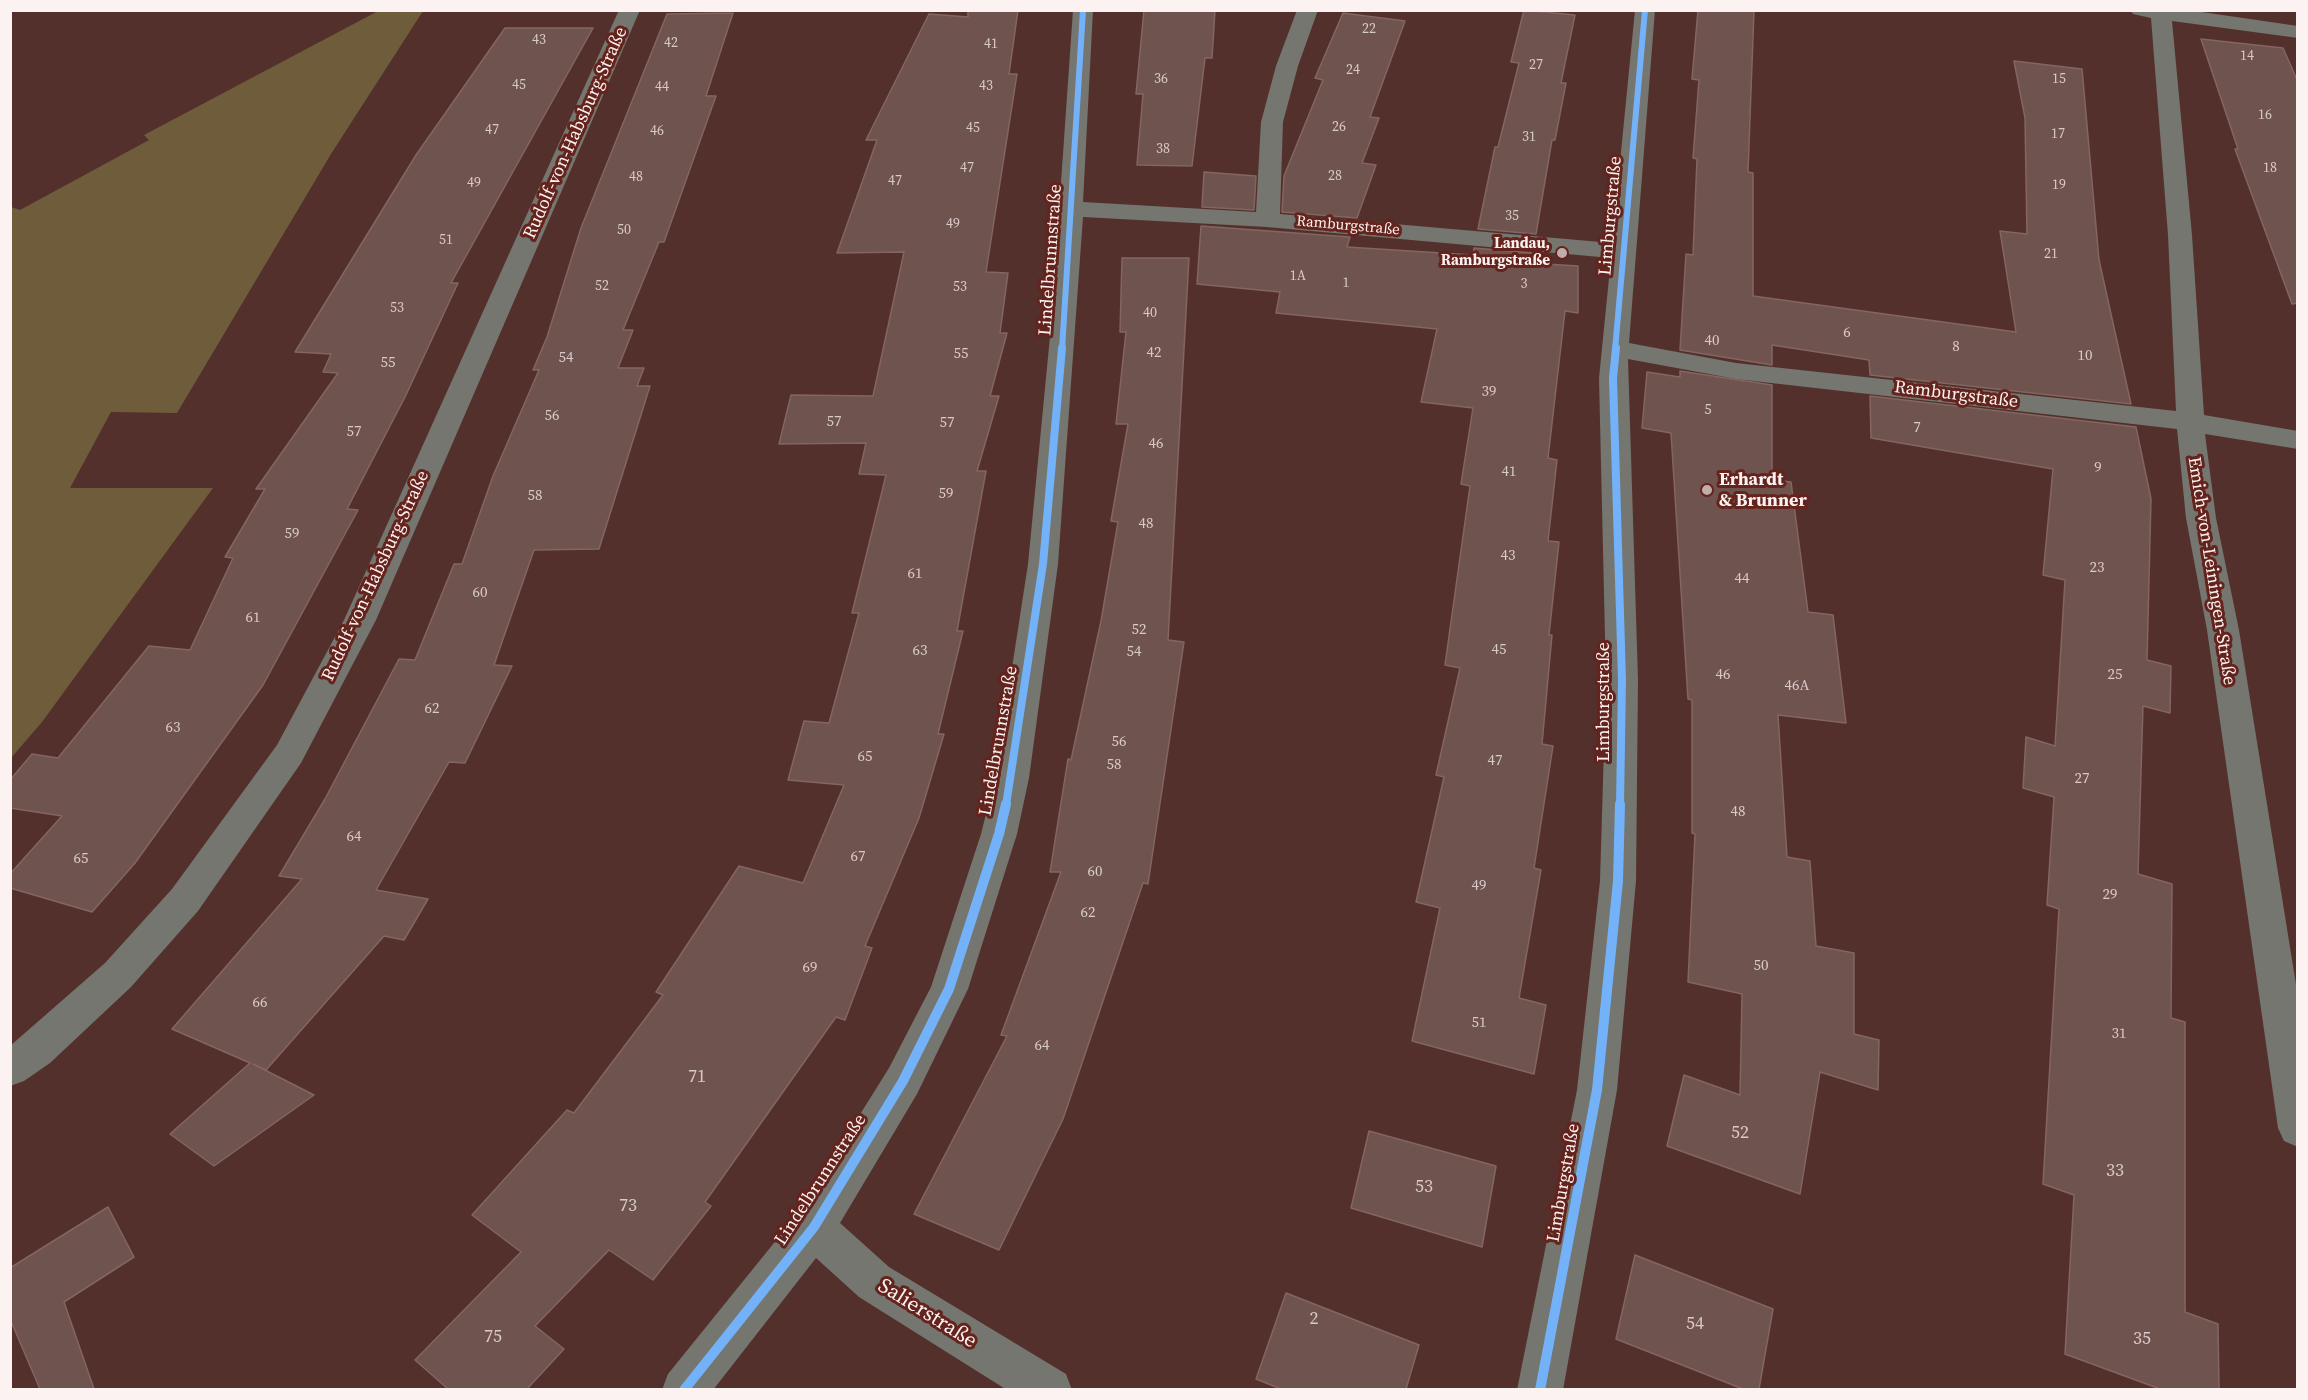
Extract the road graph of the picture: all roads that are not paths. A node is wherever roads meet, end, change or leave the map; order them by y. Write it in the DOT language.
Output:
graph roads {
  1 [pos="630,10"];
  2 [pos="1083,10"];
  3 [pos="1308,10"];
  4 [pos="1645,10"];
  5 [pos="2154,12"];
  6 [pos="2298,32"];
  7 [pos="1071,209"];
  8 [pos="1267,219"];
  9 [pos="1625,252"];
  10 [pos="1616,349"];
  11 [pos="2190,422"];
  12 [pos="2298,440"];
  13 [pos="10,1068"];
  14 [pos="2298,1128"];
  15 [pos="814,1227"];
  16 [pos="684,1389"];
  17 [pos="1050,1389"];
  18 [pos="1540,1389"];
  1 -- 13 [label="street, Rudolf-von-Habsburg-Straße"];
  2 -- 7 [label="street, Lindelbrunnstraße"];
  3 -- 8 [label="street"];
  4 -- 9 [label="street, Limburgstraße"];
  5 -- 6 [label="street"];
  5 -- 11 [label="street, Emich-von-Leiningen-Straße"];
  7 -- 8 [label="street, Ramburgstraße"];
  7 -- 15 [label="street, Lindelbrunnstraße"];
  8 -- 9 [label="street, Ramburgstraße"];
  9 -- 10 [label="street, Limburgstraße"];
  10 -- 11 [label="street, Ramburgstraße"];
  10 -- 18 [label="street, Limburgstraße"];
  11 -- 12 [label="street, Ramburgstraße"];
  11 -- 14 [label="street, Emich-von-Leiningen-Straße"];
  15 -- 16 [label="street, Lindelbrunnstraße"];
  15 -- 17 [label="street, Salierstraße"];
}
